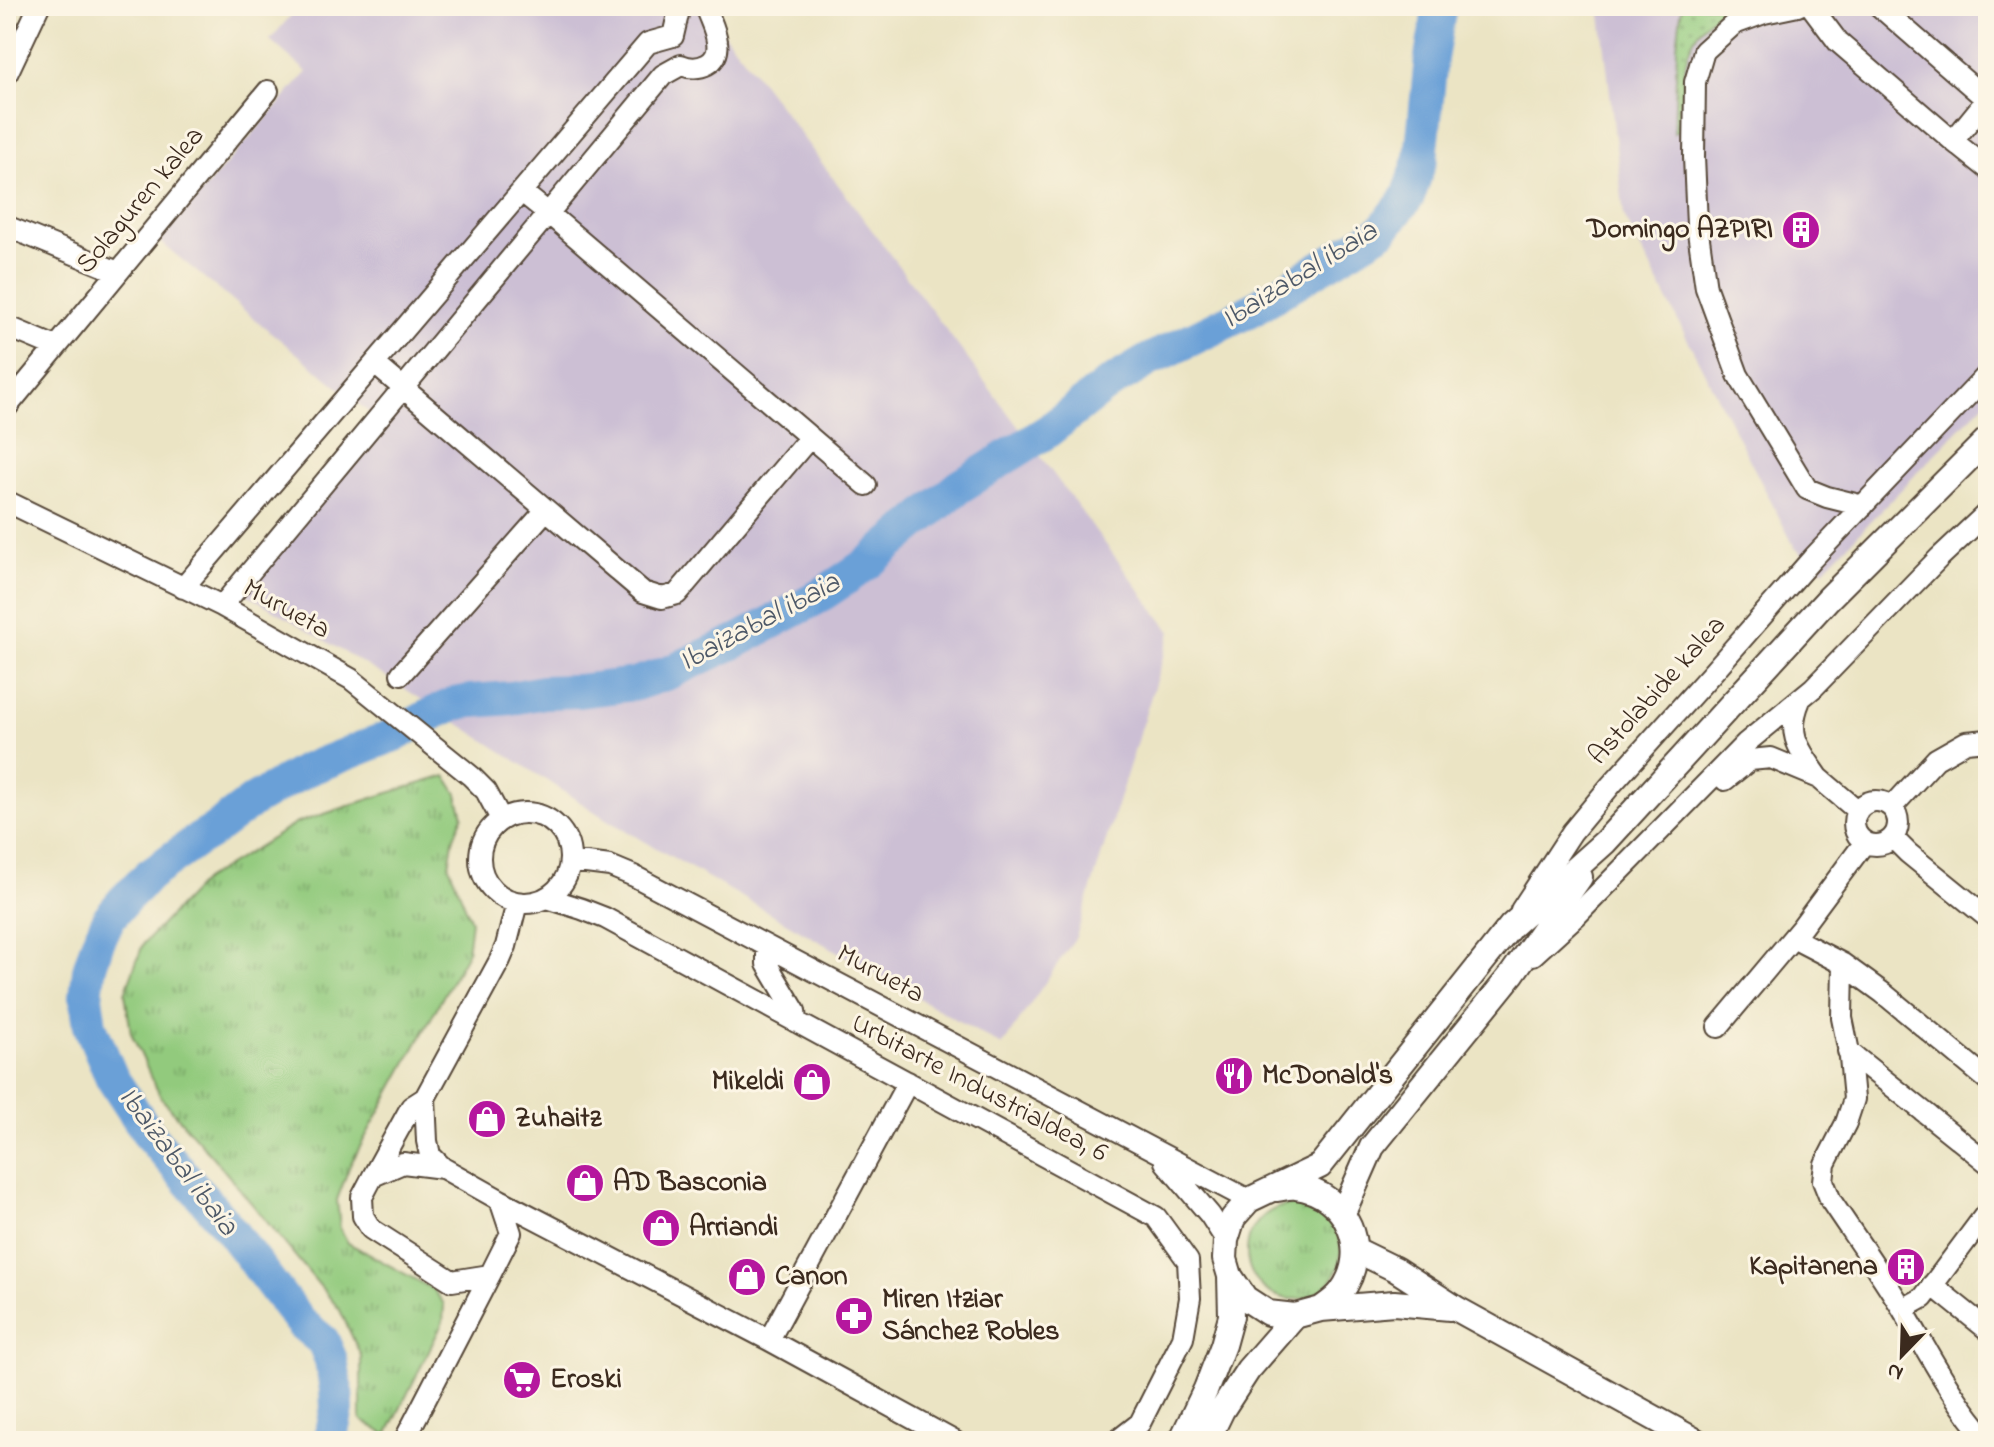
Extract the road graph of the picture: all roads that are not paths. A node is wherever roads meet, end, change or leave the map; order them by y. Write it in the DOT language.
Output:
graph roads {
  1 [pos="39,6"];
  2 [pos="680,6"];
  3 [pos="703,6"];
  4 [pos="1798,6"];
  5 [pos="1811,6"];
  6 [pos="1879,6"];
  7 [pos="713,31"];
  8 [pos="673,36"];
  9 [pos="681,65"];
  10 [pos="6,76"];
  11 [pos="268,91"];
  12 [pos="1987,98"];
  13 [pos="1953,141"];
  14 [pos="1988,169"];
  15 [pos="522,192"];
  16 [pos="548,213"];
  17 [pos="6,226"];
  18 [pos="118,272"];
  19 [pos="6,326"];
  20 [pos="56,347"];
  21 [pos="375,364"];
  22 [pos="1988,374"];
  23 [pos="403,388"];
  24 [pos="6,408"];
  25 [pos="810,437"];
  26 [pos="1988,439"];
  27 [pos="866,485"];
  28 [pos="6,501"];
  29 [pos="1863,506"];
  30 [pos="546,510"];
  31 [pos="1988,512"];
  32 [pos="183,588"];
  33 [pos="222,606"];
  34 [pos="401,674"];
  35 [pos="1800,700"];
  36 [pos="1988,740"];
  37 [pos="1819,778"];
  38 [pos="1892,807"];
  39 [pos="1858,811"];
  40 [pos="501,819"];
  41 [pos="1662,828"];
  42 [pos="1893,838"];
  43 [pos="1605,842"];
  44 [pos="1865,842"];
  45 [pos="570,861"];
  46 [pos="547,898"];
  47 [pos="517,903"];
  48 [pos="1988,918"];
  49 [pos="1511,926"];
  50 [pos="1793,938"];
  51 [pos="767,947"];
  52 [pos="1843,964"];
  53 [pos="1512,974"];
  54 [pos="796,1022"];
  55 [pos="1718,1027"];
  56 [pos="1848,1051"];
  57 [pos="1988,1080"];
  58 [pos="908,1082"];
  59 [pos="425,1098"];
  60 [pos="1158,1153"];
  61 [pos="1988,1163"];
  62 [pos="443,1168"];
  63 [pos="373,1176"];
  64 [pos="1258,1195"];
  65 [pos="500,1200"];
  66 [pos="1988,1211"];
  67 [pos="1343,1213"];
  68 [pos="1226,1240"];
  69 [pos="1356,1250"];
  70 [pos="490,1275"];
  71 [pos="1230,1276"];
  72 [pos="452,1281"];
  73 [pos="1932,1285"];
  74 [pos="479,1294"];
  75 [pos="1321,1309"];
  76 [pos="1457,1309"];
  77 [pos="1903,1309"];
  78 [pos="1295,1316"];
  79 [pos="467,1318"];
  80 [pos="1988,1330"];
  81 [pos="769,1340"];
  82 [pos="1988,1440"];
  83 [pos="404,1441"];
  84 [pos="954,1441"];
  85 [pos="1117,1441"];
  86 [pos="1181,1441"];
  87 [pos="1207,1441"];
  88 [pos="1696,1441"];
  1 -- 10 [label="street"];
  2 -- 8 [label="street"];
  3 -- 7 [label="street"];
  4 -- 29 [label="street"];
  5 -- 13 [label="street"];
  6 -- 12 [label="street"];
  7 -- 8 [label="street"];
  7 -- 9 [label="street"];
  8 -- 9 [label="street"];
  8 -- 15 [label="street"];
  9 -- 16 [label="street"];
  11 -- 18 [label="street, Solaguren kalea"];
  12 -- 13 [label="street"];
  13 -- 14 [label="street"];
  15 -- 16 [label="street"];
  15 -- 21 [label="street"];
  16 -- 23 [label="street"];
  16 -- 25 [label="street"];
  17 -- 18 [label="street"];
  18 -- 20 [label="street, Solaguren kalea"];
  19 -- 20 [label="street"];
  20 -- 24 [label="street, Solaguren kalea"];
  21 -- 23 [label="street"];
  21 -- 32 [label="street"];
  22 -- 29 [label="street, Astolabide kalea"];
  23 -- 30 [label="street"];
  23 -- 33 [label="street"];
  25 -- 27 [label="street"];
  25 -- 30 [label="street"];
  26 -- 43 [label="main road"];
  28 -- 32 [label="street, Murueta"];
  29 -- 49 [label="street, Astolabide kalea"];
  30 -- 34 [label="street"];
  31 -- 35 [label="street"];
  32 -- 33 [label="street, Murueta"];
  33 -- 40 [label="street, Murueta"];
  35 -- 37 [label="street"];
  35 -- 41 [label="street"];
  36 -- 38 [label="street"];
  37 -- 39 [label="street"];
  37 -- 41 [label="street"];
  38 -- 39 [label="street"];
  38 -- 42 [label="street"];
  39 -- 44 [label="street"];
  40 -- 45 [label="street"];
  40 -- 47 [label="street"];
  41 -- 53 [label="street"];
  42 -- 44 [label="street"];
  42 -- 48 [label="street"];
  43 -- 49 [label="main road"];
  43 -- 53 [label="main road"];
  44 -- 50 [label="street"];
  45 -- 46 [label="street"];
  45 -- 51 [label="street, Murueta"];
  46 -- 47 [label="street"];
  46 -- 54 [label="street, Urbitarte Industrialdea, 6"];
  47 -- 59 [label="street"];
  49 -- 64 [label="main road"];
  50 -- 52 [label="street"];
  50 -- 55 [label="street"];
  51 -- 54 [label="street"];
  51 -- 60 [label="street, Murueta"];
  52 -- 56 [label="street"];
  52 -- 57 [label="street"];
  53 -- 67 [label="main road"];
  54 -- 58 [label="street, Urbitarte Industrialdea, 6"];
  56 -- 61 [label="street"];
  56 -- 77 [label="street"];
  58 -- 81 [label="street"];
  58 -- 85 [label="street, Urbitarte Industrialdea, 6"];
  59 -- 62 [label="street"];
  59 -- 63 [label="street"];
  60 -- 64 [label="street, Murueta"];
  60 -- 68 [label="street, Murueta"];
  62 -- 63 [label="street"];
  62 -- 65 [label="street"];
  63 -- 72 [label="street"];
  64 -- 67 [label="main road"];
  64 -- 68 [label="main road"];
  65 -- 70 [label="street"];
  65 -- 81 [label="street"];
  66 -- 73 [label="street"];
  67 -- 69 [label="main road"];
  68 -- 71 [label="main road"];
  69 -- 75 [label="main road"];
  69 -- 76 [label="main road"];
  70 -- 72 [label="street"];
  70 -- 74 [label="street"];
  71 -- 78 [label="main road"];
  71 -- 86 [label="main road"];
  72 -- 74 [label="street"];
  72 -- 79 [label="street"];
  73 -- 77 [label="street"];
  73 -- 80 [label="street"];
  74 -- 79 [label="street"];
  75 -- 76 [label="main road"];
  75 -- 78 [label="main road"];
  76 -- 88 [label="main road"];
  77 -- 82 [label="street"];
  78 -- 87 [label="main road"];
  79 -- 83 [label="street"];
  81 -- 84 [label="street"];
}
